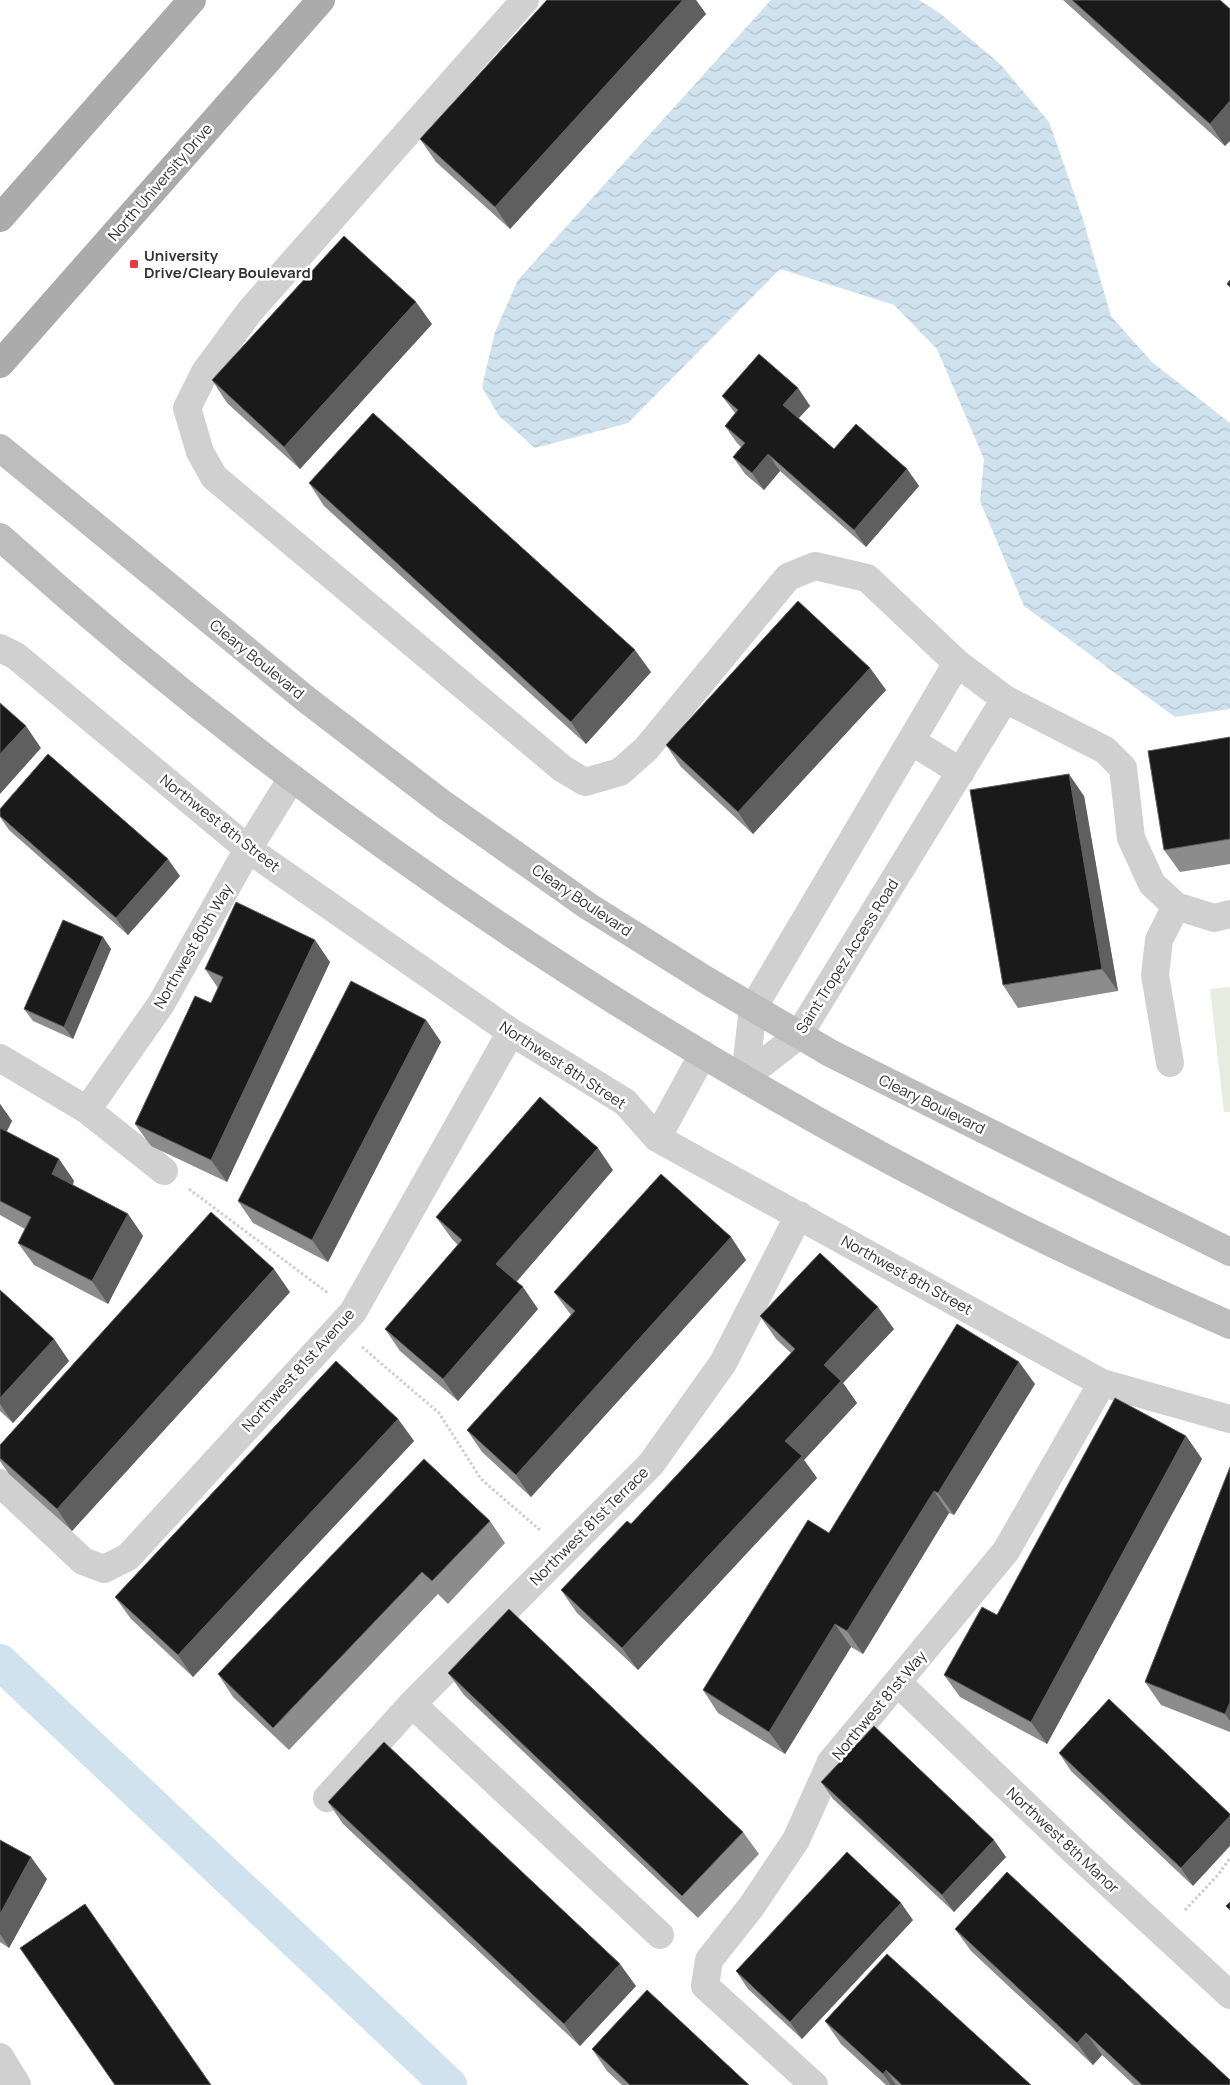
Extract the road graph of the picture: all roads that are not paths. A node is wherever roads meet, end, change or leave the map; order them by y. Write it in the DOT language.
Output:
graph roads {
  1 [pos="192,0"];
  2 [pos="321,0"];
  3 [pos="525,0"];
  4 [pos="0,218"];
  5 [pos="0,364"];
  6 [pos="0,448"];
  7 [pos="0,537"];
  8 [pos="0,648"];
  9 [pos="957,663"];
  10 [pos="1005,699"];
  11 [pos="911,741"];
  12 [pos="961,772"];
  13 [pos="292,778"];
  14 [pos="248,849"];
  15 [pos="1176,906"];
  16 [pos="1230,914"];
  17 [pos="753,1008"];
  18 [pos="511,1032"];
  19 [pos="798,1036"];
  20 [pos="703,1054"];
  21 [pos="0,1058"];
  22 [pos="1170,1063"];
  23 [pos="745,1078"];
  24 [pos="87,1110"];
  25 [pos="657,1138"];
  26 [pos="164,1171"];
  27 [pos="799,1215"];
  28 [pos="1230,1252"];
  29 [pos="1230,1325"];
  30 [pos="1102,1383"];
  31 [pos="1230,1419"];
  32 [pos="0,1483"];
  33 [pos="898,1683"];
  34 [pos="412,1704"];
  35 [pos="326,1798"];
  36 [pos="660,1935"];
  37 [pos="1230,1994"];
  38 [pos="0,2057"];
  39 [pos="17,2085"];
  40 [pos="814,2085"];
  1 -- 4 [label="main road"];
  2 -- 5 [label="main road, North University Drive"];
  3 -- 9 [label="street"];
  6 -- 17 [label="street, Cleary Boulevard"];
  7 -- 13 [label="street"];
  8 -- 14 [label="street, Northwest 8th Street"];
  9 -- 10 [label="street"];
  9 -- 11 [label="street"];
  10 -- 12 [label="street, Saint Tropez Access Road"];
  10 -- 15 [label="street"];
  11 -- 12 [label="street"];
  11 -- 17 [label="street"];
  12 -- 19 [label="street, Saint Tropez Access Road"];
  13 -- 14 [label="street, Northwest 80th Way"];
  13 -- 20 [label="street"];
  14 -- 18 [label="street, Northwest 8th Street"];
  14 -- 24 [label="street, Northwest 80th Way"];
  15 -- 16 [label="street"];
  15 -- 22 [label="street"];
  17 -- 19 [label="street, Cleary Boulevard"];
  17 -- 23 [label="street"];
  18 -- 25 [label="street, Northwest 8th Street"];
  18 -- 32 [label="street, Northwest 81st Avenue"];
  19 -- 23 [label="street, Saint Tropez Access Road"];
  19 -- 28 [label="street, Cleary Boulevard"];
  20 -- 23 [label="street"];
  20 -- 25 [label="street"];
  21 -- 24 [label="street"];
  23 -- 29 [label="street"];
  24 -- 26 [label="street"];
  25 -- 27 [label="street, Northwest 8th Street"];
  27 -- 30 [label="street, Northwest 8th Street"];
  27 -- 34 [label="street, Northwest 81st Terrace"];
  30 -- 31 [label="street, Northwest 8th Street"];
  30 -- 33 [label="street, Northwest 81st Way"];
  33 -- 37 [label="street, Northwest 8th Manor"];
  33 -- 40 [label="street, Northwest 81st Way"];
  34 -- 35 [label="street, Northwest 81st Terrace"];
  34 -- 36 [label="street"];
  38 -- 39 [label="street"];
}
